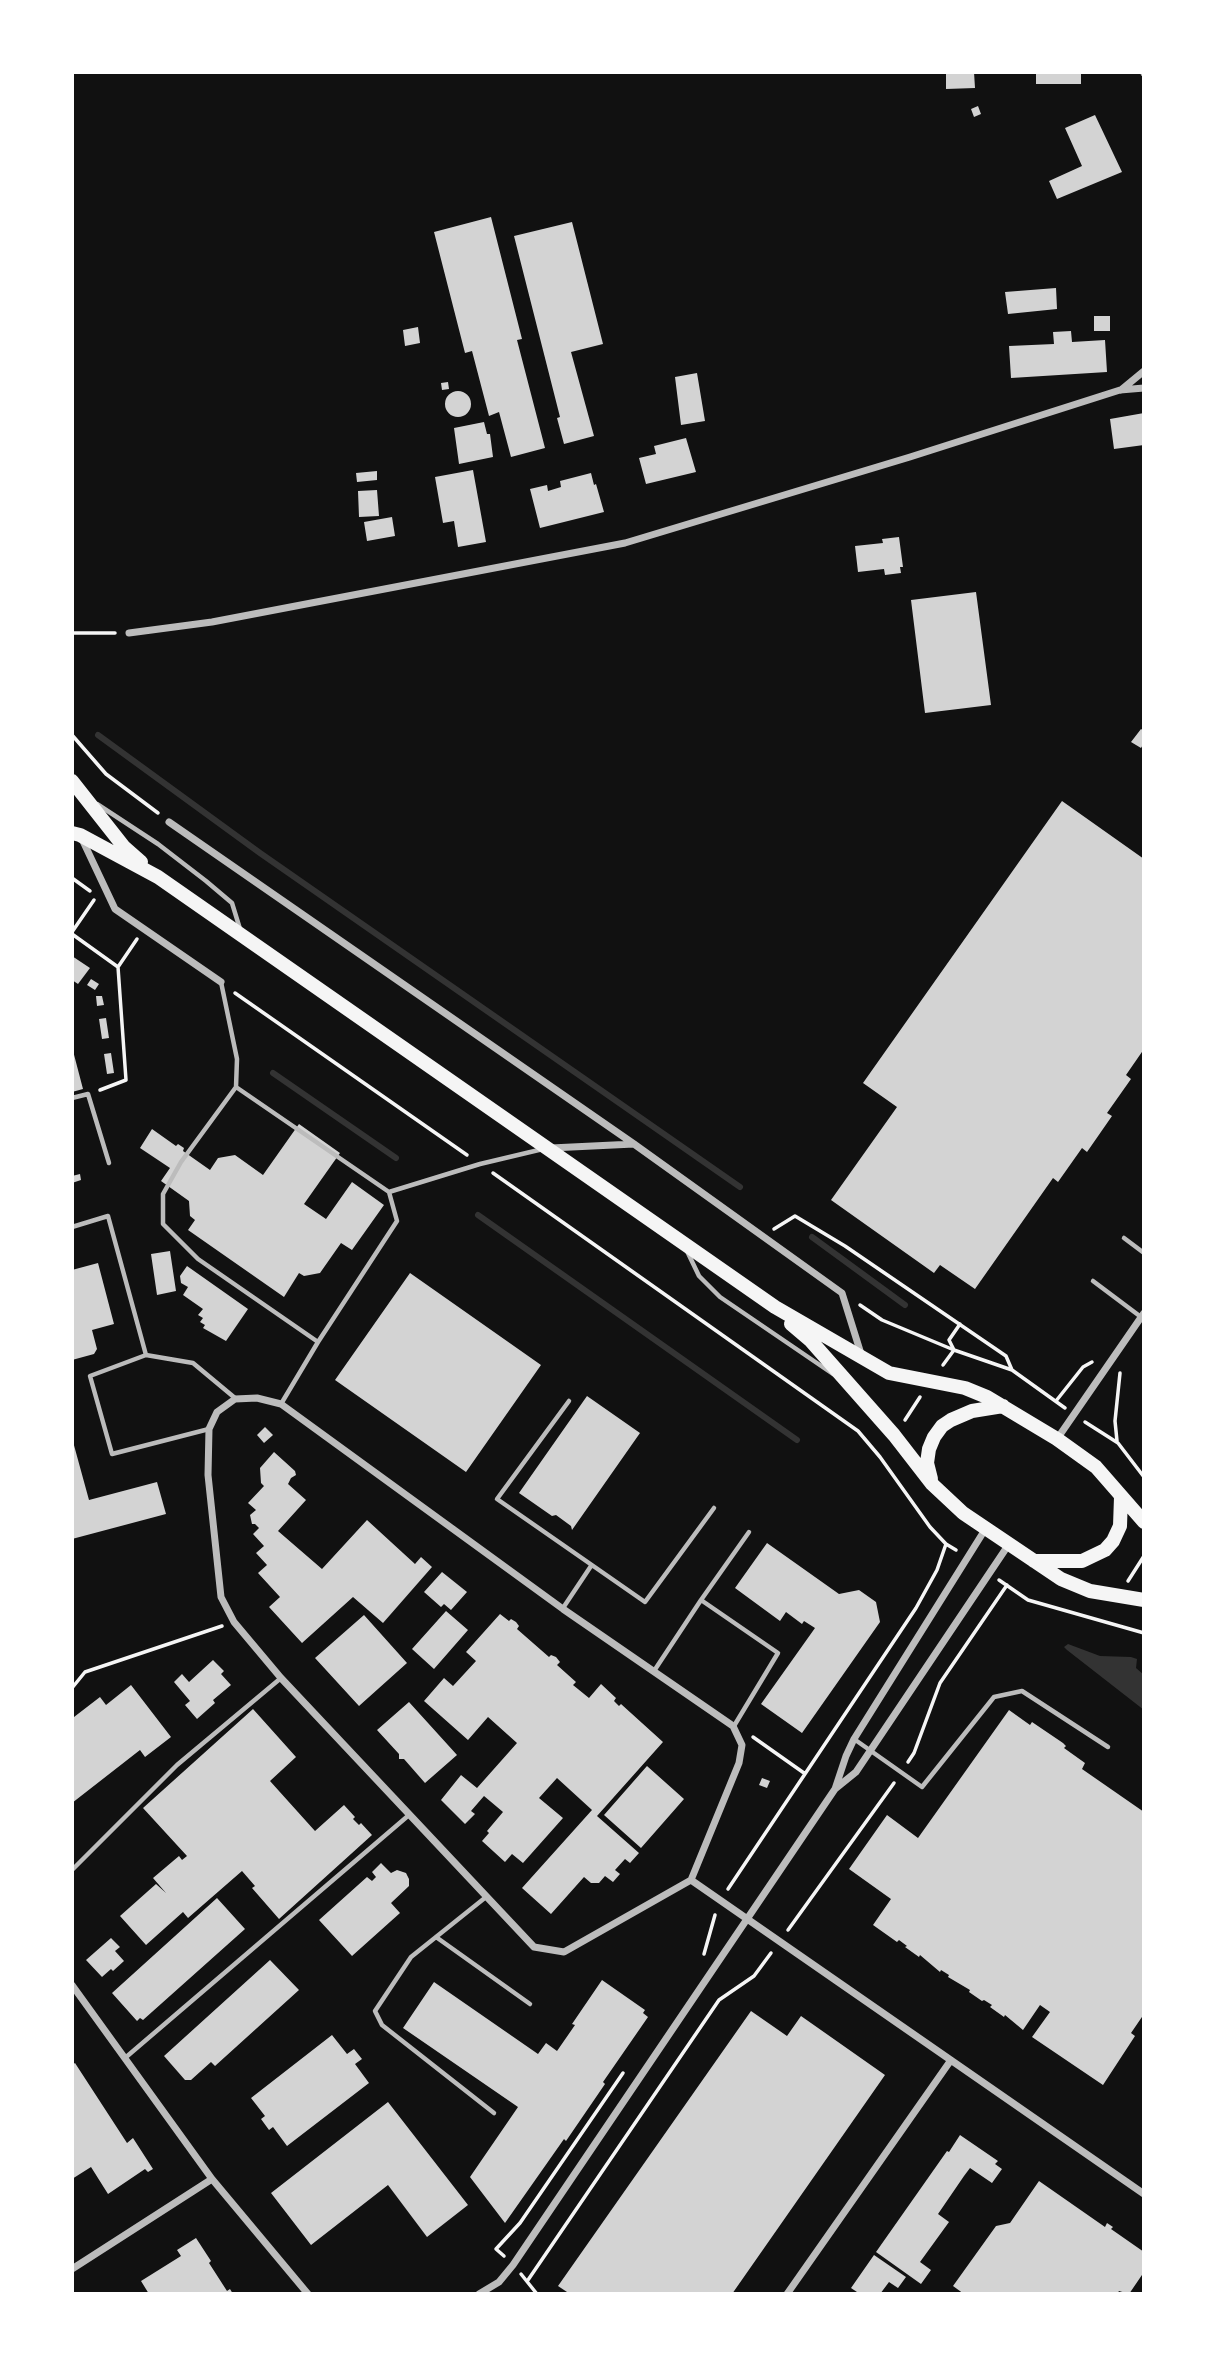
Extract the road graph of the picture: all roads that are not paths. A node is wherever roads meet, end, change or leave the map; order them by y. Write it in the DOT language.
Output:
graph roads {
  1 [pos="1144,371"];
  2 [pos="1144,388"];
  3 [pos="1120,390"];
  4 [pos="129,633"];
  5 [pos="72,781"];
  6 [pos="82,794"];
  7 [pos="169,822"];
  8 [pos="76,834"];
  9 [pos="158,877"];
  10 [pos="243,936"];
  11 [pos="221,982"];
  12 [pos="236,1087"];
  13 [pos="72,1098"];
  14 [pos="634,1144"];
  15 [pos="547,1148"];
  16 [pos="109,1163"];
  17 [pos="389,1192"];
  18 [pos="72,1227"];
  19 [pos="1124,1238"];
  20 [pos="683,1244"];
  21 [pos="1144,1253"];
  22 [pos="1093,1281"];
  23 [pos="775,1307"];
  24 [pos="1143,1315"];
  25 [pos="318,1342"];
  26 [pos="146,1355"];
  27 [pos="862,1357"];
  28 [pos="847,1384"];
  29 [pos="235,1399"];
  30 [pos="569,1401"];
  31 [pos="281,1404"];
  32 [pos="1003,1406"];
  33 [pos="209,1429"];
  34 [pos="1056,1438"];
  35 [pos="932,1484"];
  36 [pos="1121,1497"];
  37 [pos="714,1508"];
  38 [pos="1144,1522"];
  39 [pos="986,1528"];
  40 [pos="749,1532"];
  41 [pos="1009,1544"];
  42 [pos="1033,1561"];
  43 [pos="591,1566"];
  44 [pos="701,1600"];
  45 [pos="1144,1601"];
  46 [pos="563,1609"];
  47 [pos="653,1672"];
  48 [pos="281,1678"];
  49 [pos="733,1726"];
  50 [pos="854,1740"];
  51 [pos="1108,1747"];
  52 [pos="871,1751"];
  53 [pos="835,1789"];
  54 [pos="410,1814"];
  55 [pos="72,1870"];
  56 [pos="691,1880"];
  57 [pos="487,1897"];
  58 [pos="746,1919"];
  59 [pos="436,1937"];
  60 [pos="72,1985"];
  61 [pos="530,2004"];
  62 [pos="125,2058"];
  63 [pos="951,2060"];
  64 [pos="494,2113"];
  65 [pos="212,2179"];
  66 [pos="1144,2194"];
  67 [pos="72,2269"];
  68 [pos="308,2294"];
  69 [pos="479,2294"];
  70 [pos="787,2294"];
  1 -- 3 [label="street"];
  2 -- 3 [label="street"];
  3 -- 4 [label="street"];
  5 -- 6 [label="main road"];
  6 -- 9 [label="main road"];
  6 -- 10 [label="lane"];
  7 -- 14 [label="street"];
  8 -- 9 [label="main road"];
  8 -- 11 [label="street"];
  9 -- 10 [label="main road"];
  10 -- 15 [label="main road"];
  11 -- 12 [label="lane"];
  12 -- 17 [label="lane"];
  12 -- 25 [label="lane"];
  13 -- 16 [label="lane"];
  14 -- 15 [label="street"];
  14 -- 27 [label="street"];
  15 -- 17 [label="lane"];
  15 -- 20 [label="main road"];
  17 -- 25 [label="lane"];
  18 -- 26 [label="lane"];
  19 -- 21 [label="lane"];
  20 -- 23 [label="main road"];
  20 -- 28 [label="lane"];
  22 -- 24 [label="lane"];
  23 -- 27 [label="main road"];
  23 -- 28 [label="main road"];
  24 -- 34 [label="street"];
  25 -- 31 [label="lane"];
  26 -- 29 [label="lane"];
  26 -- 33 [label="lane"];
  27 -- 32 [label="main road"];
  28 -- 35 [label="main road"];
  29 -- 31 [label="street"];
  29 -- 33 [label="street"];
  30 -- 43 [label="lane"];
  31 -- 46 [label="street"];
  32 -- 34 [label="main road"];
  32 -- 35 [label="main road"];
  33 -- 48 [label="street"];
  34 -- 36 [label="main road"];
  35 -- 39 [label="main road"];
  36 -- 38 [label="main road"];
  36 -- 42 [label="main road"];
  37 -- 43 [label="lane"];
  39 -- 41 [label="main road"];
  39 -- 50 [label="street"];
  40 -- 44 [label="lane"];
  41 -- 42 [label="main road"];
  41 -- 52 [label="street"];
  42 -- 45 [label="main road"];
  43 -- 46 [label="lane"];
  44 -- 47 [label="lane"];
  44 -- 49 [label="lane"];
  46 -- 47 [label="street"];
  47 -- 49 [label="street"];
  48 -- 54 [label="street"];
  48 -- 55 [label="lane"];
  49 -- 56 [label="street"];
  50 -- 52 [label="lane"];
  50 -- 53 [label="street"];
  51 -- 52 [label="lane"];
  52 -- 53 [label="street"];
  53 -- 58 [label="street"];
  54 -- 57 [label="street"];
  54 -- 62 [label="lane"];
  56 -- 57 [label="street"];
  56 -- 58 [label="street"];
  57 -- 59 [label="lane"];
  58 -- 63 [label="street"];
  58 -- 69 [label="street"];
  59 -- 61 [label="lane"];
  59 -- 64 [label="lane"];
  60 -- 62 [label="street"];
  62 -- 65 [label="street"];
  63 -- 66 [label="street"];
  63 -- 70 [label="street"];
  65 -- 67 [label="street"];
  65 -- 68 [label="street"];
}
